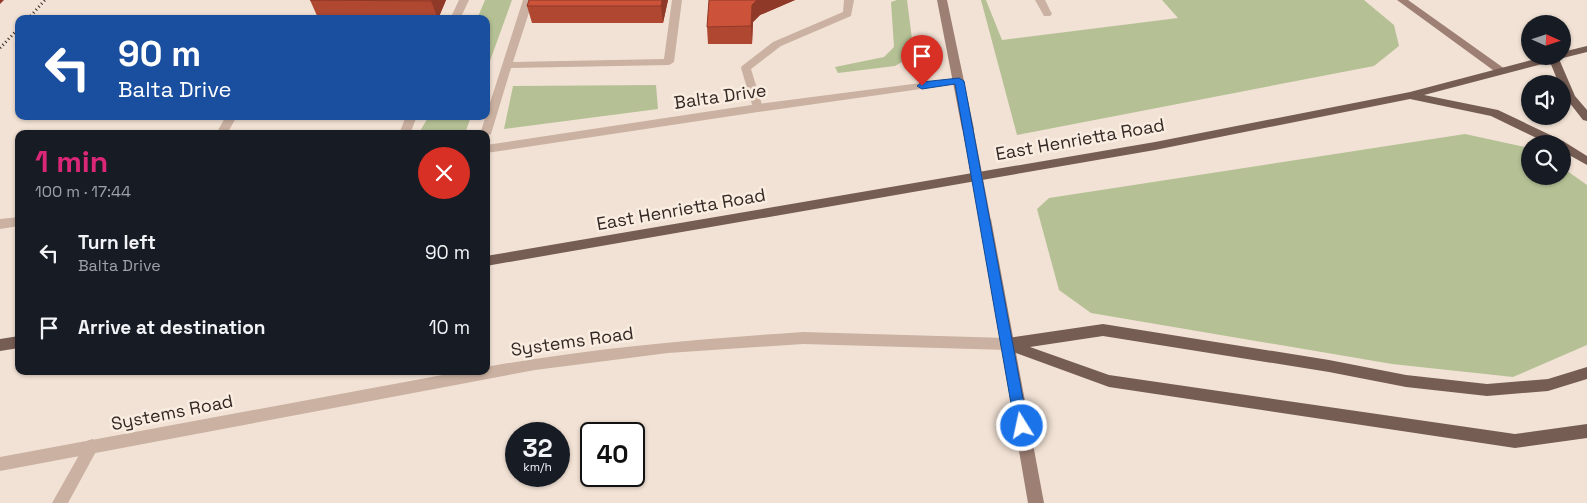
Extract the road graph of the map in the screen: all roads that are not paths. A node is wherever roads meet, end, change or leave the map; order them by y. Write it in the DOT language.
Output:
graph roads {
  1 [pos="464,0"];
  2 [pos="528,0"];
  3 [pos="677,0"];
  4 [pos="849,0"];
  5 [pos="942,0"];
  6 [pos="1040,0"];
  7 [pos="1402,0"];
  8 [pos="1048,14"];
  9 [pos="458,15"];
  10 [pos="1587,49"];
  11 [pos="1571,54"];
  12 [pos="507,65"];
  13 [pos="1528,65"];
  14 [pos="1557,65"];
  15 [pos="1501,71"];
  16 [pos="959,81"];
  17 [pos="1410,95"];
  18 [pos="758,108"];
  19 [pos="1587,117"];
  20 [pos="490,118"];
  21 [pos="1543,135"];
  22 [pos="490,148"];
  23 [pos="1571,151"];
  24 [pos="1587,161"];
  25 [pos="15,222"];
  26 [pos="0,224"];
  27 [pos="490,260"];
  28 [pos="15,343"];
  29 [pos="1007,344"];
  30 [pos="0,345"];
  31 [pos="490,372"];
  32 [pos="1587,373"];
  33 [pos="476,375"];
  34 [pos="1587,431"];
  35 [pos="92,446"];
  36 [pos="0,464"];
  37 [pos="60,503"];
  38 [pos="1036,503"];
  1 -- 9 [label="street"];
  2 -- 12 [label="street"];
  3 -- 12 [label="street"];
  4 -- 18 [label="street"];
  5 -- 16 [label="street"];
  6 -- 8 [label="street"];
  7 -- 15 [label="street"];
  10 -- 11 [label="main road, East Henrietta Road"];
  12 -- 20 [label="street"];
  13 -- 15 [label="main road, East Henrietta Road"];
  14 -- 19 [label="main road"];
  15 -- 17 [label="main road, East Henrietta Road"];
  16 -- 18 [label="street, Balta Drive"];
  16 -- 29 [label="street, bridge"];
  17 -- 21 [label="main road"];
  17 -- 27 [label="main road, East Henrietta Road"];
  18 -- 22 [label="street, Balta Drive"];
  23 -- 24 [label="main road"];
  25 -- 26 [label="street"];
  28 -- 30 [label="main road"];
  29 -- 31 [label="street, Systems Road"];
  29 -- 32 [label="main road"];
  29 -- 34 [label="main road"];
  29 -- 38 [label="street"];
  33 -- 35 [label="street, Systems Road"];
  35 -- 36 [label="street, Systems Road"];
  35 -- 37 [label="street"];
}
